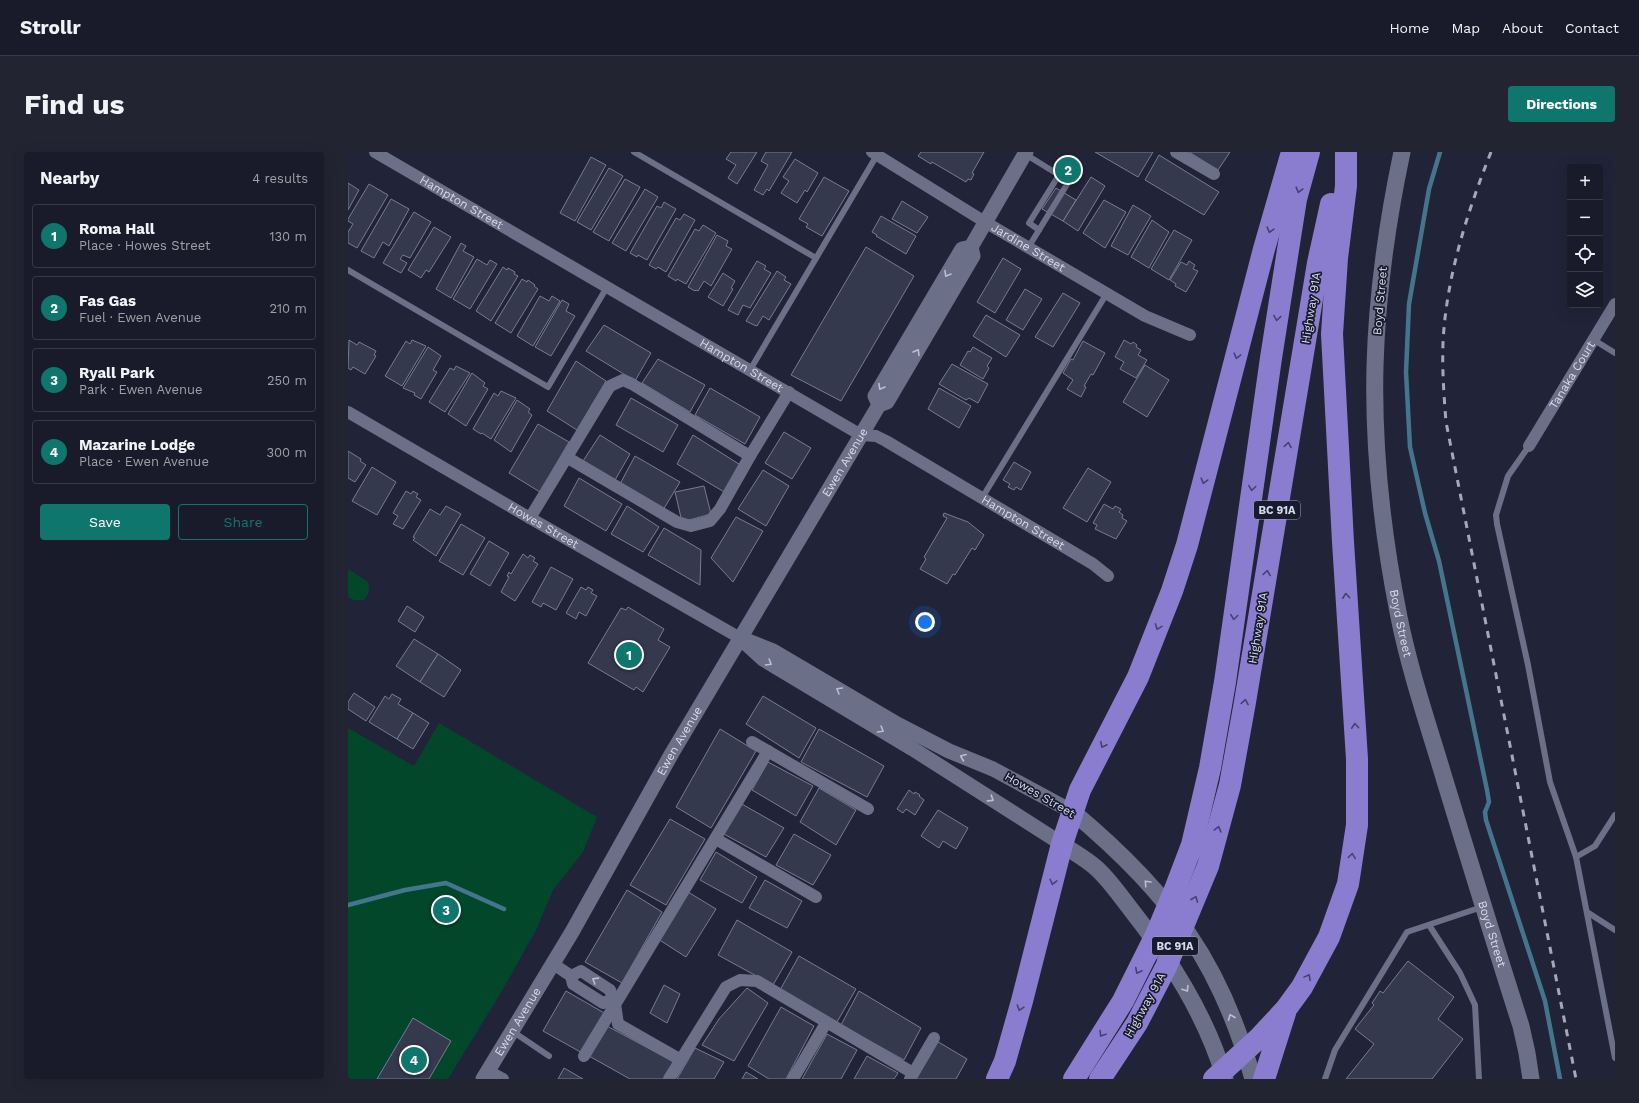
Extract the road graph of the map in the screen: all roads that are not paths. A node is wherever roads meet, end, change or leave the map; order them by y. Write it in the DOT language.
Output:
graph roads {
  1 [pos="375,152"];
  2 [pos="634,152"];
  3 [pos="1176,152"];
  4 [pos="1292,152"];
  5 [pos="1309,152"];
  6 [pos="1341,152"];
  7 [pos="1346,152"];
  8 [pos="1402,152"];
  9 [pos="1026,153"];
  10 [pos="874,154"];
  11 [pos="1214,174"];
  12 [pos="1059,175"];
  13 [pos="985,222"];
  14 [pos="1039,230"];
  15 [pos="1028,248"];
  16 [pos="816,258"];
  17 [pos="348,270"];
  18 [pos="607,287"];
  19 [pos="1107,293"];
  20 [pos="1615,304"];
  21 [pos="1190,335"];
  22 [pos="1594,340"];
  23 [pos="1615,353"];
  24 [pos="750,370"];
  25 [pos="789,392"];
  26 [pos="348,412"];
  27 [pos="861,435"];
  28 [pos="1529,446"];
  29 [pos="750,456"];
  30 [pos="568,458"];
  31 [pos="982,498"];
  32 [pos="530,518"];
  33 [pos="1108,576"];
  34 [pos="740,638"];
  35 [pos="752,742"];
  36 [pos="768,751"];
  37 [pos="868,809"];
  38 [pos="1073,812"];
  39 [pos="1615,815"];
  40 [pos="716,839"];
  41 [pos="1062,844"];
  42 [pos="1576,858"];
  43 [pos="816,898"];
  44 [pos="1483,906"];
  45 [pos="1587,912"];
  46 [pos="1429,924"];
  47 [pos="1615,930"];
  48 [pos="552,963"];
  49 [pos="614,1001"];
  50 [pos="1286,1009"];
  51 [pos="826,1023"];
  52 [pos="512,1031"];
  53 [pos="934,1038"];
  54 [pos="1245,1051"];
  55 [pos="549,1056"];
  56 [pos="584,1056"];
  57 [pos="1615,1058"];
  58 [pos="681,1060"];
  59 [pos="486,1075"];
  60 [pos="911,1076"];
  61 [pos="1220,1077"];
  62 [pos="503,1079"];
  63 [pos="669,1079"];
  64 [pos="793,1079"];
  65 [pos="997,1079"];
  66 [pos="1074,1079"];
  67 [pos="1100,1079"];
  68 [pos="1253,1079"];
  69 [pos="1264,1079"];
  70 [pos="1325,1079"];
  71 [pos="1479,1079"];
  72 [pos="1531,1079"];
  1 -- 18 [label="street, Hampton Street"];
  2 -- 16 [label="lane"];
  3 -- 11 [label="street"];
  4 -- 38 [label="highway, one-way"];
  5 -- 66 [label="highway, Highway 91A / BC 91A, one-way"];
  67 -- 6 [label="highway, Highway 91A / BC 91A, one-way"];
  50 -- 7 [label="highway, one-way"];
  8 -- 44 [label="main road, Boyd Street"];
  9 -- 12 [label="lane"];
  9 -- 13 [label="street, Ewen Avenue"];
  10 -- 13 [label="street, Jardine Street"];
  10 -- 16 [label="lane"];
  12 -- 14 [label="lane"];
  12 -- 14 [label="lane"];
  13 -- 15 [label="street, Jardine Street"];
  13 -- 27 [label="street, Ewen Avenue"];
  14 -- 15 [label="lane"];
  15 -- 19 [label="street, Jardine Street"];
  16 -- 24 [label="lane"];
  17 -- 18 [label="lane"];
  18 -- 24 [label="street, Hampton Street"];
  19 -- 21 [label="street, Jardine Street"];
  19 -- 31 [label="lane"];
  20 -- 22 [label="street, Tanaka Court"];
  22 -- 23 [label="lane"];
  22 -- 28 [label="street, Tanaka Court"];
  24 -- 25 [label="street, Hampton Street"];
  25 -- 27 [label="street, Hampton Street"];
  25 -- 29 [label="street"];
  26 -- 32 [label="street, Howes Street"];
  27 -- 31 [label="street, Hampton Street"];
  27 -- 34 [label="street, Ewen Avenue"];
  28 -- 42 [label="lane"];
  29 -- 30 [label="street"];
  29 -- 30 [label="street"];
  30 -- 32 [label="street"];
  31 -- 33 [label="street, Hampton Street"];
  32 -- 34 [label="street, Howes Street"];
  38 -- 34 [label="street, Howes Street, one-way"];
  34 -- 41 [label="street, Howes Street, one-way"];
  34 -- 48 [label="street, Ewen Avenue"];
  35 -- 36 [label="street"];
  36 -- 37 [label="street"];
  36 -- 40 [label="street"];
  38 -- 41 [label="highway"];
  54 -- 38 [label="main road, Howes Street, one-way"];
  39 -- 42 [label="lane"];
  40 -- 43 [label="street"];
  40 -- 49 [label="street"];
  41 -- 61 [label="main road, Howes Street, one-way"];
  41 -- 65 [label="highway, one-way"];
  42 -- 45 [label="lane"];
  44 -- 46 [label="lane"];
  44 -- 72 [label="main road, Boyd Street"];
  45 -- 47 [label="lane"];
  45 -- 57 [label="lane"];
  46 -- 70 [label="lane"];
  46 -- 71 [label="lane"];
  48 -- 49 [label="street"];
  48 -- 52 [label="street, Ewen Avenue"];
  49 -- 56 [label="street"];
  49 -- 58 [label="street"];
  50 -- 54 [label="highway"];
  50 -- 69 [label="highway"];
  51 -- 58 [label="street"];
  51 -- 60 [label="street"];
  51 -- 64 [label="street"];
  52 -- 55 [label="lane"];
  52 -- 59 [label="street, Ewen Avenue"];
  53 -- 60 [label="street"];
  54 -- 61 [label="highway"];
  54 -- 68 [label="main road, Howes Street"];
  58 -- 63 [label="street"];
  59 -- 62 [label="street"];
}
